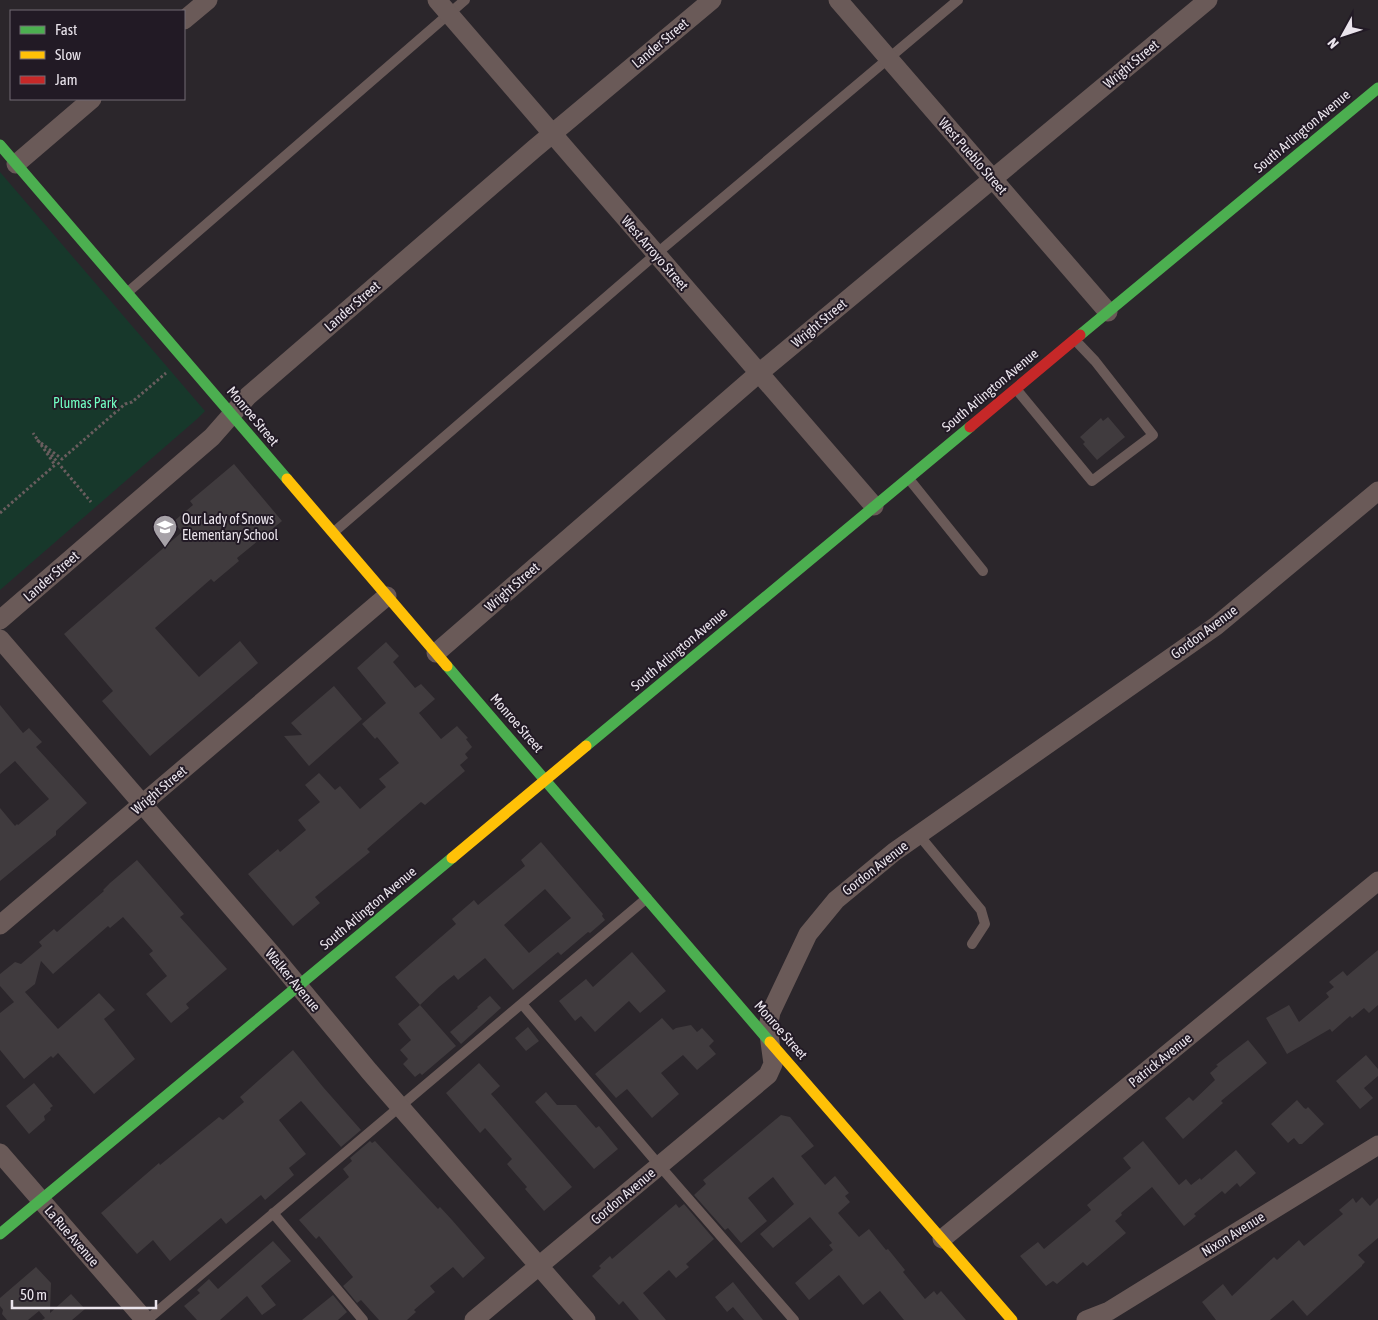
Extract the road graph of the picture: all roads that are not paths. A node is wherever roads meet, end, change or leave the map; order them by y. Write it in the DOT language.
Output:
graph roads {
  1 [pos="208,0"];
  2 [pos="465,0"];
  3 [pos="712,0"];
  4 [pos="838,0"];
  5 [pos="958,0"];
  6 [pos="1208,0"];
  7 [pos="443,7"];
  8 [pos="185,19"];
  9 [pos="888,58"];
  10 [pos="1378,88"];
  11 [pos="91,100"];
  12 [pos="552,134"];
  13 [pos="0,145"];
  14 [pos="16,164"];
  15 [pos="993,178"];
  16 [pos="656,254"];
  17 [pos="127,293"];
  18 [pos="1108,312"];
  19 [pos="1075,340"];
  20 [pos="759,373"];
  21 [pos="1016,389"];
  22 [pos="232,414"];
  23 [pos="908,478"];
  24 [pos="1378,491"];
  25 [pos="874,506"];
  26 [pos="333,533"];
  27 [pos="983,571"];
  28 [pos="387,596"];
  29 [pos="0,620"];
  30 [pos="0,639"];
  31 [pos="436,652"];
  32 [pos="546,779"];
  33 [pos="142,804"];
  34 [pos="918,834"];
  35 [pos="1378,881"];
  36 [pos="648,898"];
  37 [pos="0,925"];
  38 [pos="972,944"];
  39 [pos="298,986"];
  40 [pos="522,1004"];
  41 [pos="769,1039"];
  42 [pos="400,1106"];
  43 [pos="1378,1145"];
  44 [pos="0,1153"];
  45 [pos="659,1165"];
  46 [pos="41,1200"];
  47 [pos="274,1214"];
  48 [pos="0,1234"];
  49 [pos="942,1239"];
  50 [pos="540,1265"];
  51 [pos="146,1320"];
  52 [pos="363,1320"];
  53 [pos="474,1320"];
  54 [pos="586,1320"];
  55 [pos="794,1320"];
  56 [pos="1012,1320"];
  57 [pos="1086,1320"];
  1 -- 8 [label="street"];
  2 -- 7 [label="lane"];
  3 -- 12 [label="street, Lander Street"];
  4 -- 9 [label="street, West Pueblo Street"];
  5 -- 9 [label="lane"];
  6 -- 15 [label="street, Wright Street"];
  7 -- 12 [label="street, West Arroyo Street"];
  7 -- 17 [label="lane"];
  9 -- 15 [label="street, West Pueblo Street"];
  9 -- 16 [label="lane"];
  10 -- 18 [label="main road, South Arlington Avenue"];
  11 -- 14 [label="street"];
  12 -- 16 [label="street, West Arroyo Street"];
  12 -- 22 [label="street, Lander Street"];
  13 -- 14 [label="main road, Monroe Street"];
  14 -- 17 [label="main road, Monroe Street"];
  15 -- 18 [label="street, West Pueblo Street"];
  15 -- 20 [label="street, Wright Street"];
  16 -- 20 [label="street, West Arroyo Street"];
  16 -- 26 [label="lane"];
  17 -- 22 [label="main road, Monroe Street"];
  18 -- 19 [label="main road, South Arlington Avenue"];
  19 -- 21 [label="main road, South Arlington Avenue"];
  19 -- 21 [label="lane"];
  20 -- 25 [label="street, West Arroyo Street"];
  20 -- 31 [label="street, Wright Street"];
  21 -- 23 [label="main road, South Arlington Avenue"];
  22 -- 26 [label="main road, Monroe Street"];
  22 -- 29 [label="street, Lander Street"];
  23 -- 25 [label="main road, South Arlington Avenue"];
  23 -- 27 [label="lane"];
  24 -- 34 [label="street, Gordon Avenue"];
  25 -- 32 [label="main road, South Arlington Avenue"];
  26 -- 28 [label="main road, Monroe Street"];
  28 -- 31 [label="main road, Monroe Street"];
  28 -- 33 [label="street, Wright Street"];
  30 -- 33 [label="street, Walker Avenue"];
  31 -- 32 [label="main road, Monroe Street"];
  32 -- 36 [label="main road, Monroe Street"];
  32 -- 39 [label="main road, South Arlington Avenue"];
  33 -- 37 [label="street, Wright Street"];
  33 -- 39 [label="street, Walker Avenue"];
  34 -- 38 [label="lane"];
  34 -- 41 [label="street, Gordon Avenue"];
  35 -- 49 [label="street, Patrick Avenue"];
  36 -- 40 [label="lane"];
  36 -- 41 [label="main road, Monroe Street"];
  39 -- 42 [label="street, Walker Avenue"];
  39 -- 46 [label="main road, South Arlington Avenue"];
  40 -- 42 [label="lane"];
  40 -- 45 [label="lane"];
  41 -- 45 [label="street, Gordon Avenue"];
  41 -- 49 [label="main road, Monroe Street"];
  42 -- 47 [label="lane"];
  42 -- 50 [label="street, Walker Avenue"];
  43 -- 57 [label="street, Nixon Avenue"];
  44 -- 46 [label="street, La Rue Avenue"];
  45 -- 50 [label="street, Gordon Avenue"];
  45 -- 55 [label="lane"];
  46 -- 48 [label="main road, South Arlington Avenue"];
  46 -- 51 [label="street, La Rue Avenue"];
  47 -- 51 [label="lane"];
  47 -- 52 [label="lane"];
  49 -- 56 [label="main road, Monroe Street"];
  50 -- 53 [label="street, Gordon Avenue"];
  50 -- 54 [label="street, Walker Avenue"];
}
